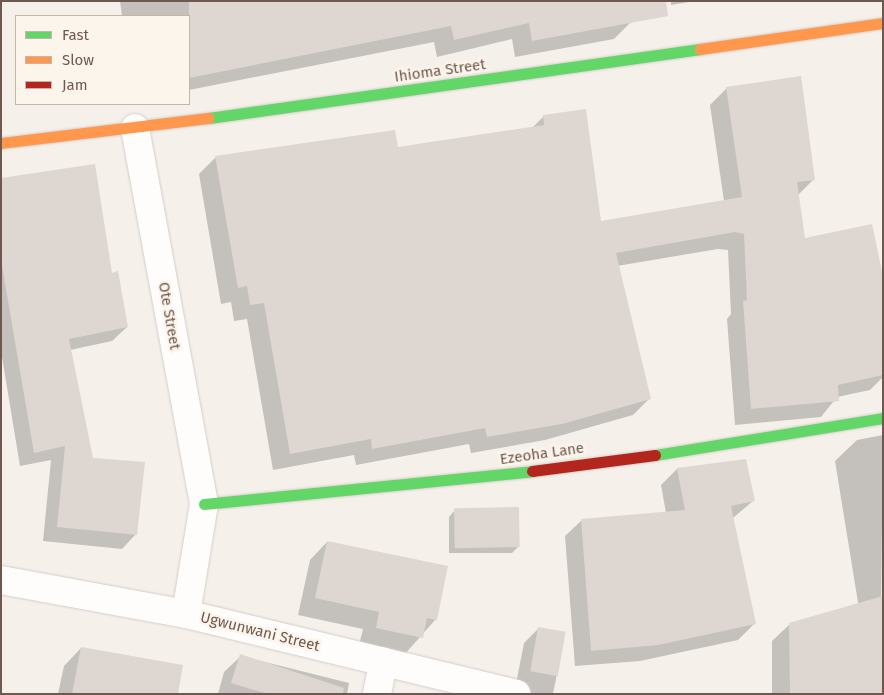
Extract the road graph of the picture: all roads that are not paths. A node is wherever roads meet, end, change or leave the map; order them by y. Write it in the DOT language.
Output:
graph roads {
  1 [pos="883,22"];
  2 [pos="135,128"];
  3 [pos="1,142"];
  4 [pos="883,418"];
  5 [pos="204,504"];
  6 [pos="1,580"];
  7 [pos="186,614"];
  8 [pos="382,662"];
  9 [pos="378,694"];
  10 [pos="516,694"];
  1 -- 2 [label="street, Ihioma Street"];
  2 -- 3 [label="street, Ihioma Street"];
  2 -- 5 [label="street, Ote Street"];
  4 -- 5 [label="street, Ezeoha Lane"];
  5 -- 7 [label="street, Ote Street"];
  6 -- 7 [label="street, Ugwunwani Street"];
  7 -- 8 [label="street, Ugwunwani Street"];
  8 -- 9 [label="street"];
  8 -- 10 [label="street, Ugwunwani Street"];
}
